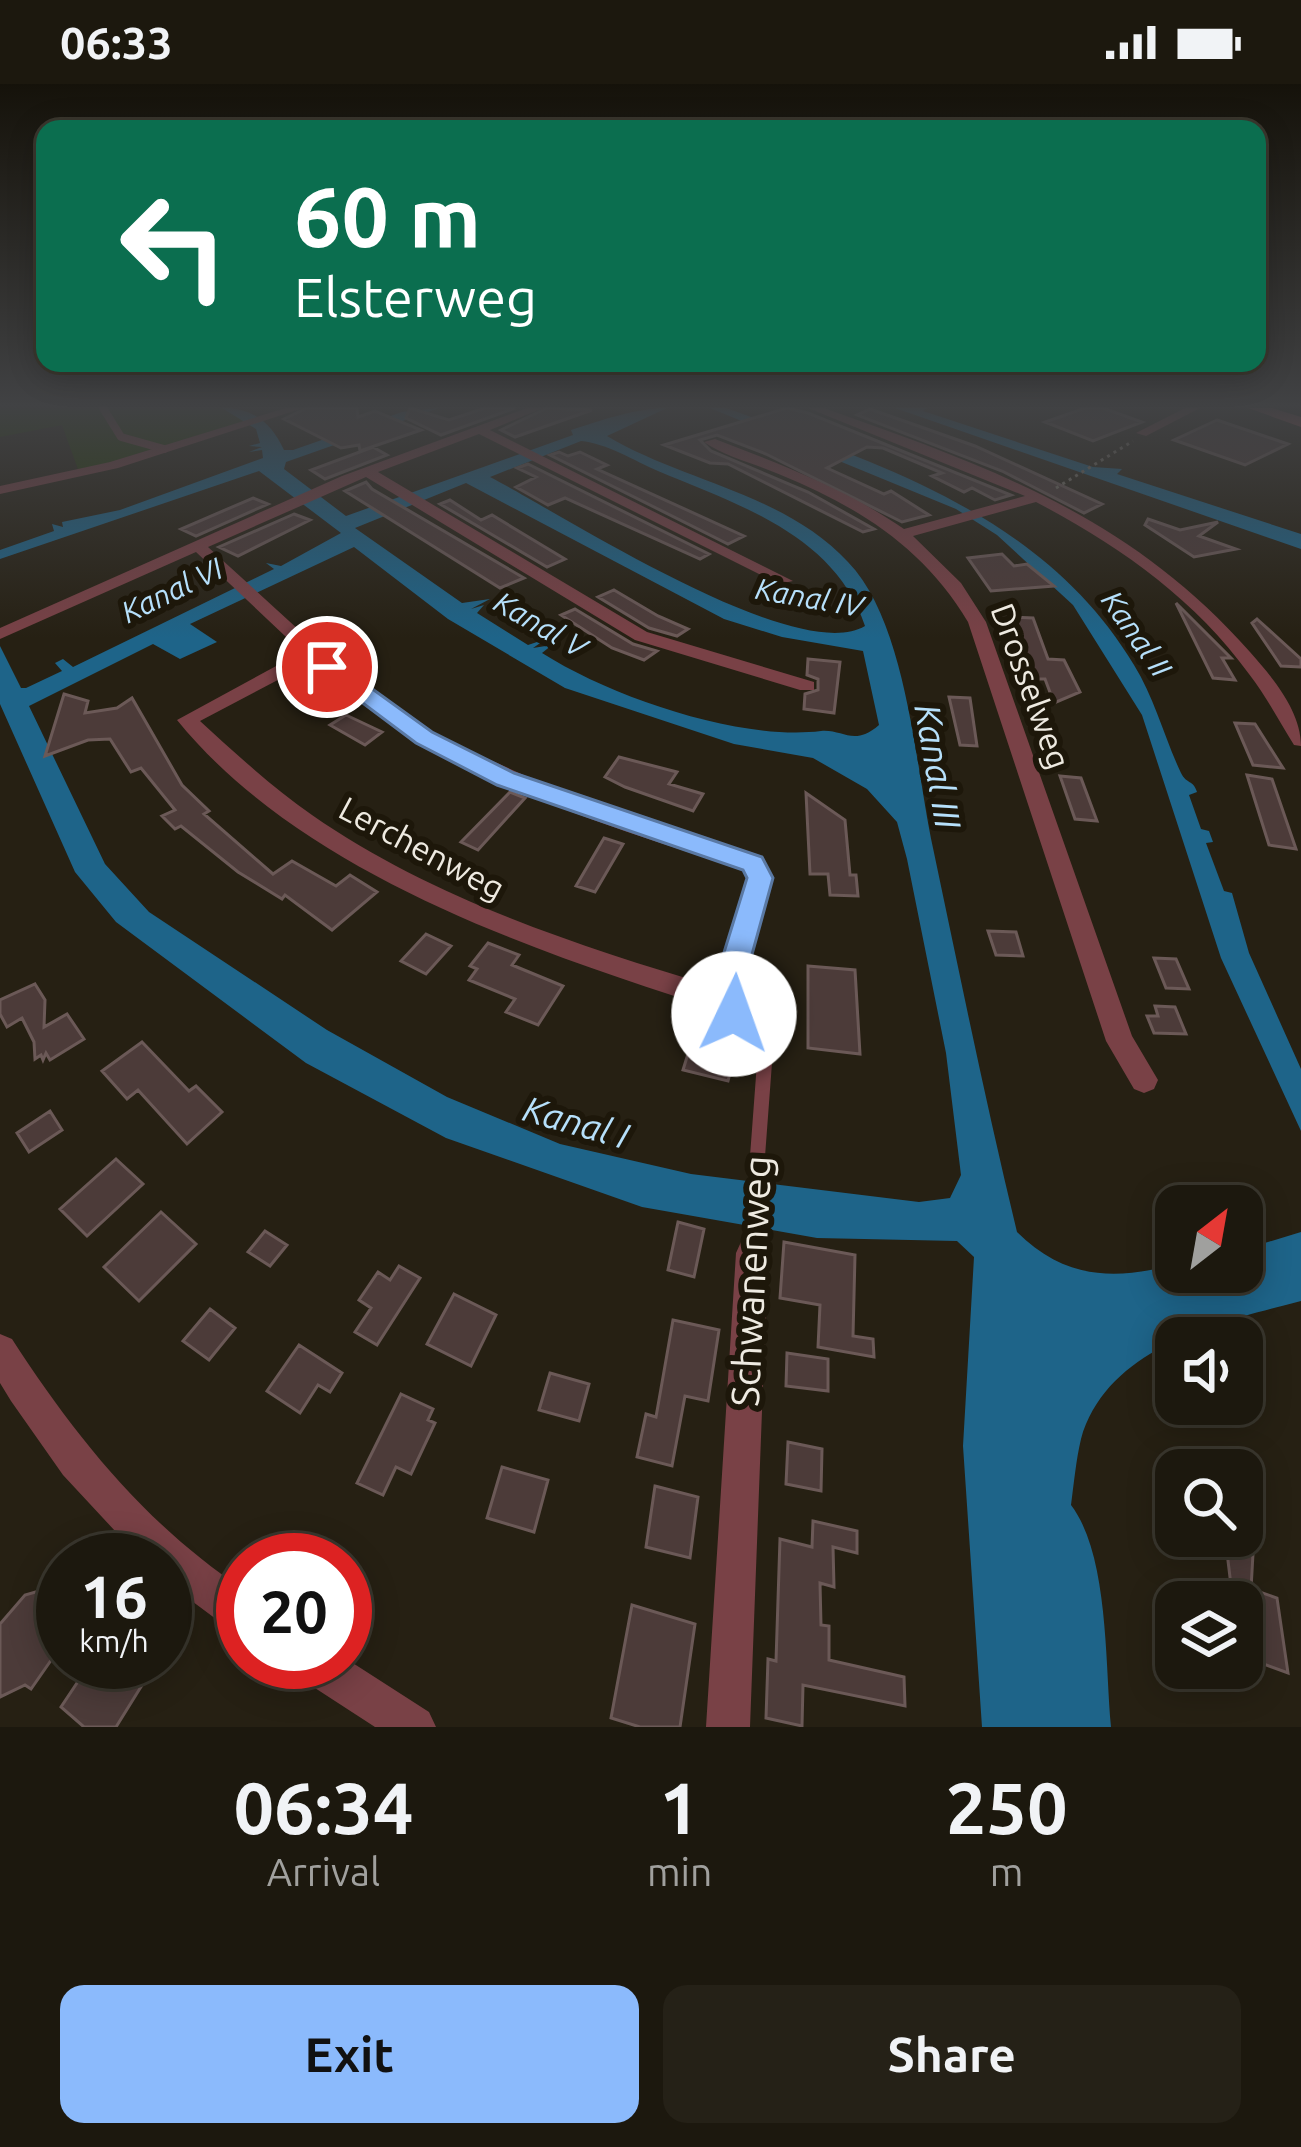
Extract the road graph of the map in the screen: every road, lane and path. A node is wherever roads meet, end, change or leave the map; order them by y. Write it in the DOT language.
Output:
graph roads {
  1 [pos="333,485"];
  2 [pos="387,485"];
  3 [pos="592,485"];
  4 [pos="813,485"];
  5 [pos="1011,485"];
  6 [pos="1062,485"];
  7 [pos="1040,496"];
  8 [pos="905,533"];
  9 [pos="197,546"];
  10 [pos="784,580"];
  11 [pos="3,633"];
  12 [pos="313,654"];
  13 [pos="807,686"];
  14 [pos="1301,740"];
  15 [pos="724,1001"];
  16 [pos="1144,1080"];
  17 [pos="757,1163"];
  18 [pos="752,1253"];
  19 [pos="0,1351"];
  20 [pos="216,1593"];
  21 [pos="355,1689"];
  22 [pos="414,1727"];
  23 [pos="728,1727"];
  1 -- 9 [label="street"];
  2 -- 13 [label="street"];
  3 -- 10 [label="street"];
  4 -- 8 [label="street, Drosselweg"];
  5 -- 7 [label="street"];
  6 -- 7 [label="path"];
  7 -- 8 [label="street"];
  7 -- 14 [label="street"];
  8 -- 16 [label="street, Drosselweg"];
  9 -- 11 [label="street"];
  9 -- 12 [label="street"];
  12 -- 15 [label="street"];
  12 -- 15 [label="street, Lerchenweg"];
  15 -- 17 [label="lane, Schwanenweg"];
  17 -- 18 [label="path, Schwanenweg"];
  18 -- 23 [label="street, Schwanenweg"];
  19 -- 20 [label="street"];
  21 -- 22 [label="street"];
}
